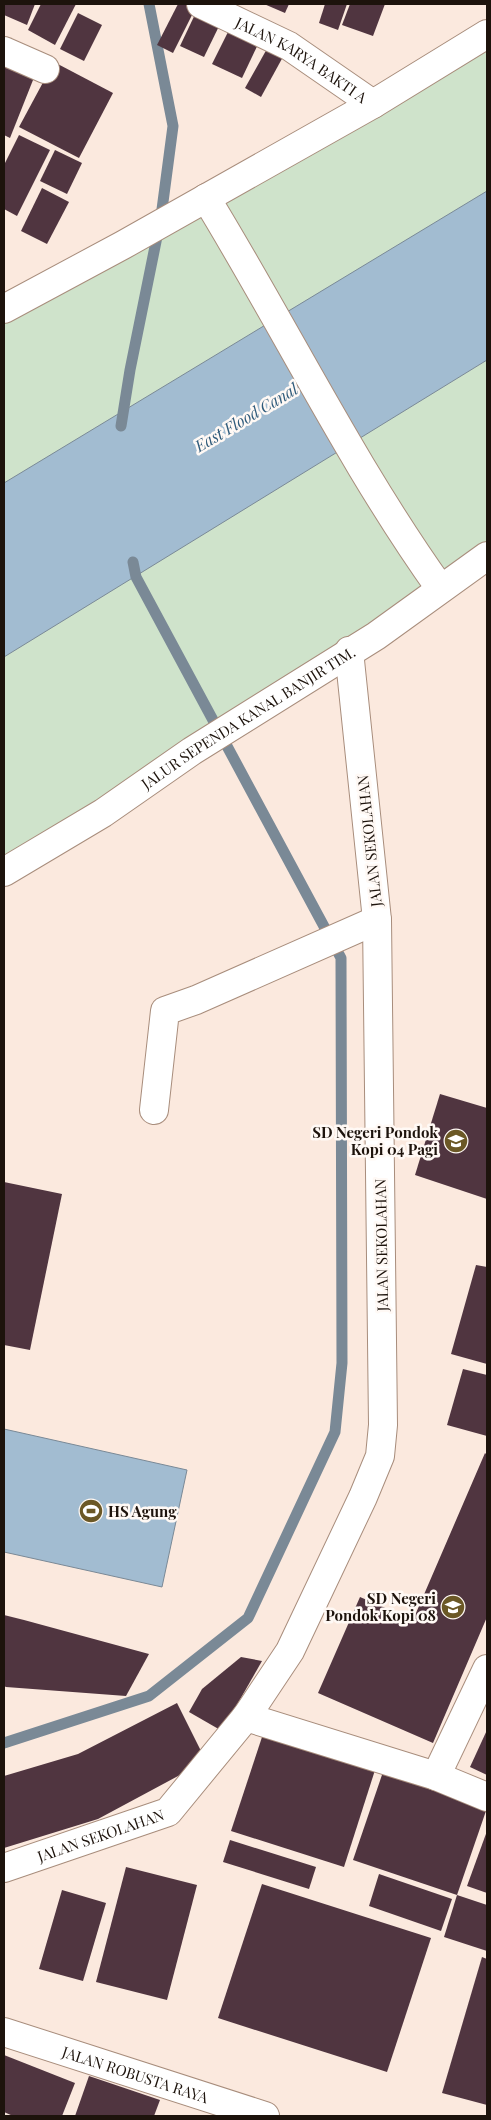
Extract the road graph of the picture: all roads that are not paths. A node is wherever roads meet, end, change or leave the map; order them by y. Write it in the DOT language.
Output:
graph roads {
  1 [pos="200,4"];
  2 [pos="487,34"];
  3 [pos="4,51"];
  4 [pos="45,69"];
  5 [pos="373,104"];
  6 [pos="206,198"];
  7 [pos="4,308"];
  8 [pos="487,556"];
  9 [pos="440,588"];
  10 [pos="349,651"];
  11 [pos="4,872"];
  12 [pos="377,920"];
  13 [pos="154,1110"];
  14 [pos="487,1669"];
  15 [pos="246,1717"];
  16 [pos="436,1776"];
  17 [pos="487,1797"];
  18 [pos="4,1868"];
  19 [pos="4,2032"];
  20 [pos="265,2116"];
  1 -- 5 [label="street, JALAN KARYA BAKTI A"];
  2 -- 5 [label="street"];
  3 -- 4 [label="street"];
  5 -- 6 [label="street"];
  6 -- 7 [label="street"];
  6 -- 9 [label="street"];
  8 -- 9 [label="street, JALUR SEPENDA KANAL BANJIR TIM."];
  9 -- 10 [label="street, JALUR SEPENDA KANAL BANJIR TIM."];
  10 -- 11 [label="street, JALUR SEPENDA KANAL BANJIR TIM."];
  10 -- 12 [label="street, JALAN SEKOLAHAN"];
  12 -- 13 [label="street"];
  12 -- 15 [label="street, JALAN SEKOLAHAN"];
  14 -- 16 [label="street"];
  15 -- 16 [label="street"];
  15 -- 18 [label="street, JALAN SEKOLAHAN"];
  16 -- 17 [label="street"];
  19 -- 20 [label="street, JALAN ROBUSTA RAYA"];
}
